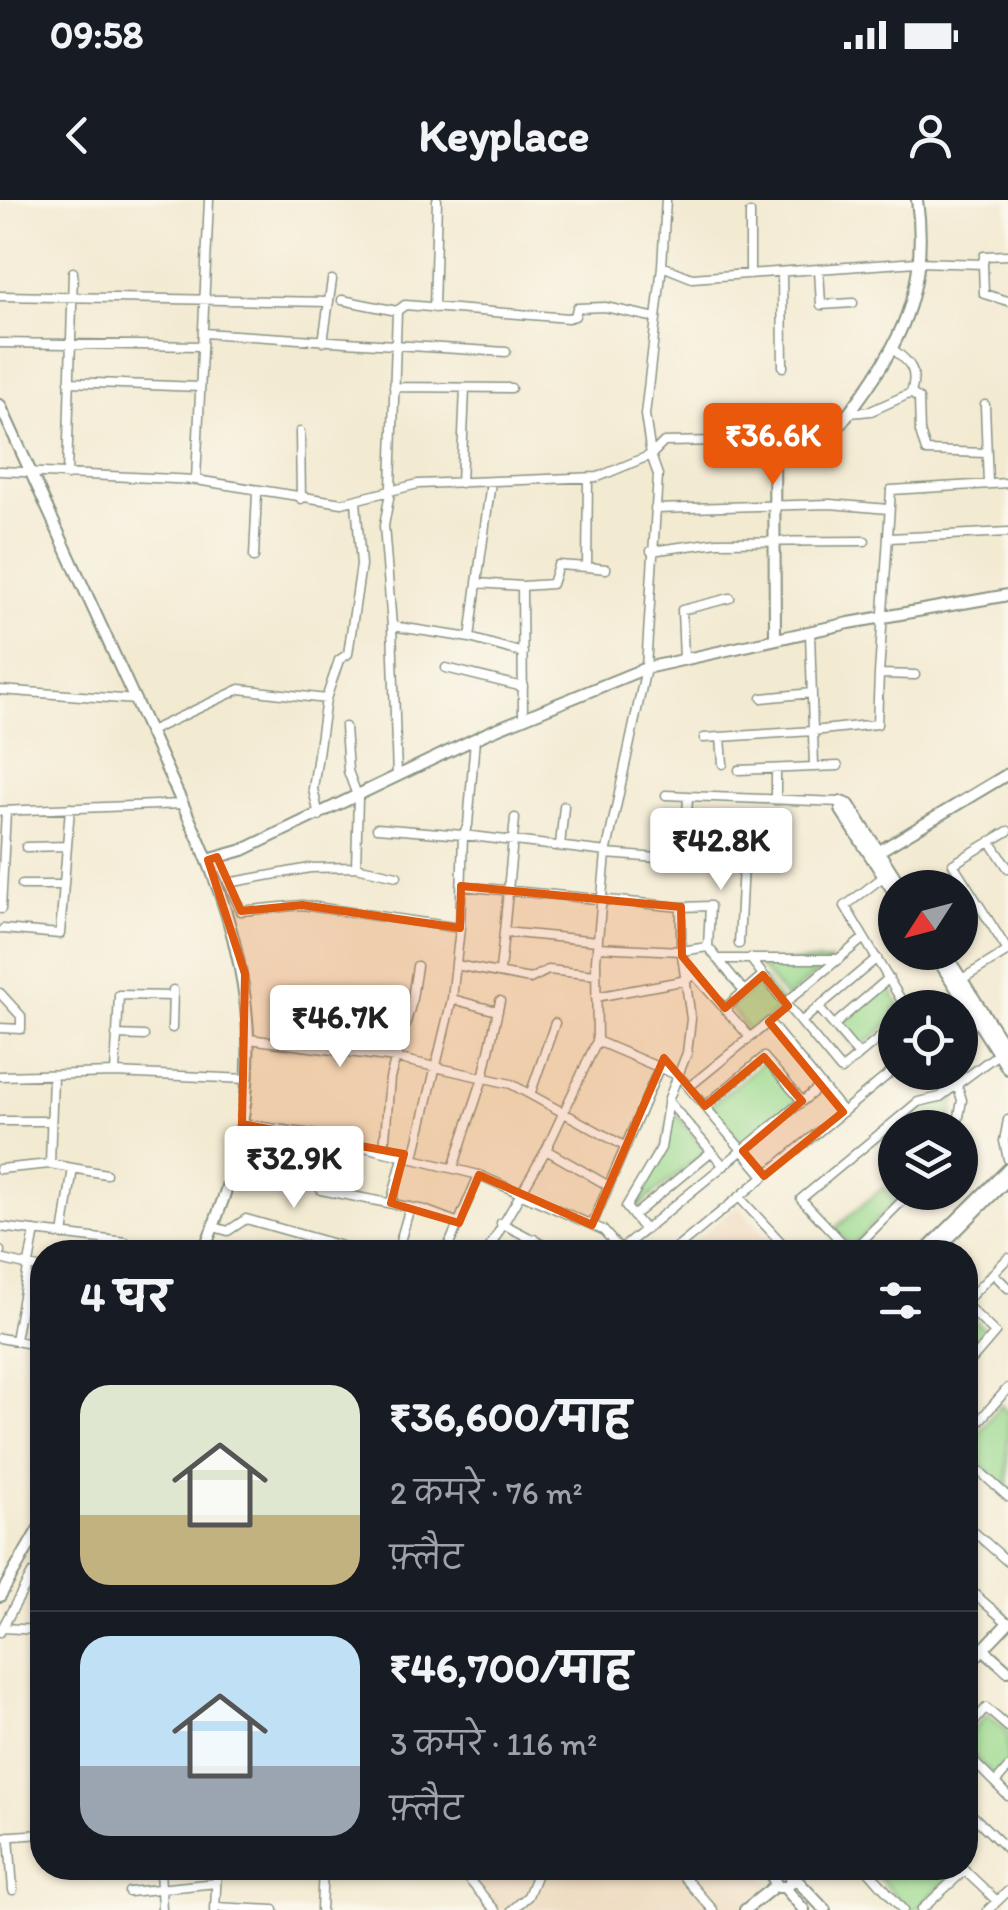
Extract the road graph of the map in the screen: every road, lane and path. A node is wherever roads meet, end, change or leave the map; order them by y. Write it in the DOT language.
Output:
graph roads {
  1 [pos="209,200"];
  2 [pos="437,200"];
  3 [pos="666,200"];
  4 [pos="918,200"];
  5 [pos="750,213"];
  6 [pos="1008,255"];
  7 [pos="917,262"];
  8 [pos="983,264"];
  9 [pos="662,266"];
  10 [pos="819,270"];
  11 [pos="72,272"];
  12 [pos="782,272"];
  13 [pos="750,274"];
  14 [pos="332,280"];
  15 [pos="72,294"];
  16 [pos="0,296"];
  17 [pos="204,298"];
  18 [pos="342,300"];
  19 [pos="1008,301"];
  20 [pos="329,302"];
  21 [pos="853,303"];
  22 [pos="434,308"];
  23 [pos="397,311"];
  24 [pos="656,318"];
  25 [pos="203,333"];
  26 [pos="70,341"];
  27 [pos="324,342"];
  28 [pos="0,343"];
  29 [pos="202,346"];
  30 [pos="396,347"];
  31 [pos="894,350"];
  32 [pos="506,352"];
  33 [pos="783,367"];
  34 [pos="69,382"];
  35 [pos="200,387"];
  36 [pos="394,387"];
  37 [pos="465,388"];
  38 [pos="511,388"];
  39 [pos="911,392"];
  40 [pos="985,405"];
  41 [pos="0,406"];
  42 [pos="850,413"];
  43 [pos="300,432"];
  44 [pos="774,440"];
  45 [pos="987,453"];
  46 [pos="651,455"];
  47 [pos="0,472"];
  48 [pos="32,475"];
  49 [pos="67,475"];
  50 [pos="588,478"];
  51 [pos="196,480"];
  52 [pos="491,482"];
  53 [pos="1008,482"];
  54 [pos="461,483"];
  55 [pos="988,484"];
  56 [pos="391,487"];
  57 [pos="257,493"];
  58 [pos="301,499"];
  59 [pos="356,501"];
  60 [pos="774,507"];
  61 [pos="888,509"];
  62 [pos="655,510"];
  63 [pos="1008,532"];
  64 [pos="890,538"];
  65 [pos="865,541"];
  66 [pos="775,542"];
  67 [pos="651,551"];
  68 [pos="254,557"];
  69 [pos="587,567"];
  70 [pos="606,568"];
  71 [pos="477,583"];
  72 [pos="522,586"];
  73 [pos="1008,592"];
  74 [pos="730,598"];
  75 [pos="884,617"];
  76 [pos="392,626"];
  77 [pos="810,632"];
  78 [pos="470,638"];
  79 [pos="776,640"];
  80 [pos="523,653"];
  81 [pos="684,659"];
  82 [pos="446,668"];
  83 [pos="646,668"];
  84 [pos="879,674"];
  85 [pos="915,674"];
  86 [pos="523,687"];
  87 [pos="0,690"];
  88 [pos="812,693"];
  89 [pos="762,698"];
  90 [pos="326,699"];
  91 [pos="136,700"];
  92 [pos="523,718"];
  93 [pos="345,727"];
  94 [pos="150,731"];
  95 [pos="813,732"];
  96 [pos="721,736"];
  97 [pos="704,738"];
  98 [pos="475,739"];
  99 [pos="723,764"];
  100 [pos="838,766"];
  101 [pos="814,767"];
  102 [pos="776,769"];
  103 [pos="739,770"];
  104 [pos="1008,774"];
  105 [pos="397,778"];
  106 [pos="666,795"];
  107 [pos="688,796"];
  108 [pos="358,798"];
  109 [pos="776,800"];
  110 [pos="841,802"];
  111 [pos="183,804"];
  112 [pos="564,806"];
  113 [pos="70,808"];
  114 [pos="3,811"];
  115 [pos="319,816"];
  116 [pos="515,818"];
  117 [pos="378,828"];
  118 [pos="1008,831"];
  119 [pos="462,834"];
  120 [pos="512,840"];
  121 [pos="990,841"];
  122 [pos="66,846"];
  123 [pos="560,846"];
  124 [pos="26,847"];
  125 [pos="606,853"];
  126 [pos="875,854"];
  127 [pos="212,858"];
  128 [pos="685,860"];
  129 [pos="356,867"];
  130 [pos="1008,868"];
  131 [pos="885,870"];
  132 [pos="397,876"];
  133 [pos="878,881"];
  134 [pos="228,883"];
  135 [pos="22,885"];
  136 [pos="64,885"];
  137 [pos="461,886"];
  138 [pos="508,888"];
  139 [pos="602,902"];
  140 [pos="681,907"];
  141 [pos="1,909"];
  142 [pos="460,928"];
  143 [pos="3,929"];
  144 [pos="504,932"];
  145 [pos="864,938"];
  146 [pos="597,944"];
  147 [pos="740,944"];
  148 [pos="708,947"];
  149 [pos="1008,951"];
  150 [pos="681,952"];
  151 [pos="750,958"];
  152 [pos="840,958"];
  153 [pos="876,958"];
  154 [pos="718,959"];
  155 [pos="456,965"];
  156 [pos="417,966"];
  157 [pos="500,970"];
  158 [pos="956,970"];
  159 [pos="689,973"];
  160 [pos="596,975"];
  161 [pos="763,975"];
  162 [pos="888,978"];
  163 [pos="962,979"];
  164 [pos="895,990"];
  165 [pos="964,990"];
  166 [pos="744,991"];
  167 [pos="1,995"];
  168 [pos="596,997"];
  169 [pos="452,999"];
  170 [pos="500,1001"];
  171 [pos="787,1004"];
  172 [pos="818,1007"];
  173 [pos="725,1008"];
  174 [pos="497,1011"];
  175 [pos="802,1021"];
  176 [pos="978,1021"];
  177 [pos="769,1022"];
  178 [pos="554,1023"];
  179 [pos="834,1025"];
  180 [pos="0,1028"];
  181 [pos="172,1028"];
  182 [pos="116,1035"];
  183 [pos="144,1036"];
  184 [pos="750,1037"];
  185 [pos="249,1038"];
  186 [pos="878,1039"];
  187 [pos="596,1042"];
  188 [pos="1003,1052"];
  189 [pos="859,1055"];
  190 [pos="395,1058"];
  191 [pos="659,1068"];
  192 [pos="1008,1069"];
  193 [pos="437,1070"];
  194 [pos="978,1070"];
  195 [pos="115,1073"];
  196 [pos="53,1075"];
  197 [pos="0,1076"];
  198 [pos="679,1076"];
  199 [pos="246,1078"];
  200 [pos="484,1078"];
  201 [pos="878,1083"];
  202 [pos="821,1086"];
  203 [pos="689,1087"];
  204 [pos="950,1090"];
  205 [pos="531,1092"];
  206 [pos="668,1101"];
  207 [pos="802,1101"];
  208 [pos="705,1106"];
  209 [pos="563,1111"];
  210 [pos="843,1112"];
  211 [pos="0,1120"];
  212 [pos="51,1120"];
  213 [pos="1008,1120"];
  214 [pos="242,1124"];
  215 [pos="626,1147"];
  216 [pos="384,1150"];
  217 [pos="546,1150"];
  218 [pos="742,1150"];
  219 [pos="712,1151"];
  220 [pos="409,1156"];
  221 [pos="1008,1159"];
  222 [pos="50,1164"];
  223 [pos="724,1166"];
  224 [pos="0,1168"];
  225 [pos="73,1168"];
  226 [pos="453,1168"];
  227 [pos="1008,1169"];
  228 [pos="106,1174"];
  229 [pos="480,1175"];
  230 [pos="764,1176"];
  231 [pos="1008,1179"];
  232 [pos="609,1186"];
  233 [pos="321,1190"];
  234 [pos="521,1194"];
  235 [pos="739,1197"];
  236 [pos="392,1203"];
  237 [pos="410,1207"];
  238 [pos="892,1210"];
  239 [pos="633,1216"];
  240 [pos="459,1223"];
  241 [pos="501,1223"];
  242 [pos="592,1225"];
  243 [pos="214,1226"];
  244 [pos="0,1227"];
  245 [pos="644,1230"];
  246 [pos="34,1232"];
  247 [pos="62,1234"];
  248 [pos="534,1239"];
  249 [pos="33,1240"];
  250 [pos="110,1240"];
  251 [pos="208,1240"];
  252 [pos="320,1240"];
  253 [pos="400,1240"];
  254 [pos="451,1240"];
  255 [pos="493,1240"];
  256 [pos="612,1240"];
  257 [pos="633,1240"];
  258 [pos="687,1240"];
  259 [pos="779,1240"];
  260 [pos="840,1240"];
  261 [pos="863,1240"];
  262 [pos="936,1240"];
  263 [pos="946,1240"];
  264 [pos="0,1255"];
  265 [pos="1008,1258"];
  266 [pos="30,1260"];
  267 [pos="29,1267"];
  268 [pos="993,1273"];
  269 [pos="1008,1288"];
  270 [pos="978,1289"];
  271 [pos="23,1299"];
  272 [pos="30,1300"];
  273 [pos="978,1316"];
  274 [pos="0,1338"];
  275 [pos="15,1340"];
  276 [pos="30,1343"];
  277 [pos="978,1353"];
  278 [pos="1008,1388"];
  279 [pos="1000,1397"];
  280 [pos="1008,1406"];
  281 [pos="978,1423"];
  282 [pos="978,1470"];
  283 [pos="1008,1497"];
  284 [pos="978,1534"];
  285 [pos="30,1546"];
  286 [pos="1006,1557"];
  287 [pos="15,1570"];
  288 [pos="30,1573"];
  289 [pos="30,1587"];
  290 [pos="0,1596"];
  291 [pos="978,1599"];
  292 [pos="1008,1623"];
  293 [pos="1,1630"];
  294 [pos="30,1630"];
  295 [pos="982,1648"];
  296 [pos="978,1653"];
  297 [pos="1008,1671"];
  298 [pos="978,1718"];
  299 [pos="1008,1727"];
  300 [pos="978,1766"];
  301 [pos="1008,1768"];
  302 [pos="995,1783"];
  303 [pos="1008,1796"];
  304 [pos="978,1821"];
  305 [pos="1008,1832"];
  306 [pos="30,1835"];
  307 [pos="5,1836"];
  308 [pos="1000,1842"];
  309 [pos="1008,1850"];
  310 [pos="161,1880"];
  311 [pos="323,1880"];
  312 [pos="470,1880"];
  313 [pos="534,1880"];
  314 [pos="687,1880"];
  315 [pos="777,1880"];
  316 [pos="786,1880"];
  317 [pos="790,1880"];
  318 [pos="877,1880"];
  319 [pos="952,1880"];
  320 [pos="975,1880"];
  321 [pos="216,1882"];
  322 [pos="161,1886"];
  323 [pos="12,1890"];
  324 [pos="129,1892"];
  325 [pos="1008,1892"];
  326 [pos="997,1902"];
  327 [pos="215,1909"];
  328 [pos="162,1910"];
  329 [pos="274,1910"];
  330 [pos="321,1910"];
  331 [pos="496,1910"];
  332 [pos="512,1910"];
  333 [pos="714,1910"];
  334 [pos="745,1910"];
  335 [pos="804,1910"];
  336 [pos="824,1910"];
  337 [pos="904,1910"];
  338 [pos="921,1910"];
  339 [pos="988,1910"];
  1 -- 17 [label="street"];
  2 -- 22 [label="street"];
  3 -- 9 [label="street"];
  4 -- 7 [label="street"];
  5 -- 13 [label="street"];
  6 -- 8 [label="street"];
  7 -- 8 [label="street"];
  7 -- 10 [label="street"];
  7 -- 31 [label="street"];
  8 -- 19 [label="street"];
  9 -- 13 [label="street"];
  9 -- 24 [label="street"];
  10 -- 12 [label="street"];
  10 -- 21 [label="street"];
  11 -- 15 [label="street"];
  12 -- 13 [label="street"];
  12 -- 33 [label="street"];
  14 -- 20 [label="street"];
  15 -- 16 [label="street"];
  15 -- 17 [label="street"];
  15 -- 26 [label="street"];
  17 -- 20 [label="street"];
  17 -- 25 [label="street"];
  18 -- 23 [label="street"];
  20 -- 27 [label="street"];
  22 -- 23 [label="street"];
  22 -- 24 [label="street"];
  23 -- 30 [label="street"];
  24 -- 46 [label="street"];
  25 -- 27 [label="street"];
  25 -- 29 [label="street"];
  26 -- 28 [label="street"];
  26 -- 29 [label="street"];
  26 -- 34 [label="street"];
  27 -- 30 [label="street"];
  29 -- 35 [label="street"];
  30 -- 32 [label="street"];
  30 -- 36 [label="street"];
  31 -- 39 [label="street"];
  31 -- 42 [label="street"];
  34 -- 35 [label="street"];
  34 -- 49 [label="street"];
  35 -- 51 [label="street"];
  36 -- 37 [label="street"];
  36 -- 56 [label="street"];
  37 -- 38 [label="street"];
  37 -- 54 [label="street"];
  39 -- 42 [label="street"];
  39 -- 45 [label="street"];
  40 -- 45 [label="street"];
  41 -- 48 [label="street"];
  42 -- 44 [label="street"];
  43 -- 58 [label="street"];
  44 -- 46 [label="street"];
  44 -- 60 [label="street"];
  45 -- 55 [label="street"];
  46 -- 50 [label="street"];
  46 -- 62 [label="street"];
  47 -- 48 [label="street"];
  48 -- 49 [label="street"];
  48 -- 91 [label="street"];
  49 -- 51 [label="street"];
  50 -- 52 [label="street"];
  50 -- 69 [label="street"];
  51 -- 57 [label="street"];
  52 -- 54 [label="street"];
  52 -- 71 [label="street"];
  53 -- 55 [label="street"];
  54 -- 56 [label="street"];
  55 -- 61 [label="street"];
  56 -- 59 [label="street"];
  56 -- 76 [label="street"];
  57 -- 58 [label="street"];
  57 -- 68 [label="street"];
  58 -- 59 [label="street"];
  59 -- 90 [label="street"];
  60 -- 61 [label="street"];
  60 -- 62 [label="street"];
  60 -- 66 [label="street"];
  61 -- 64 [label="street"];
  62 -- 67 [label="street"];
  63 -- 64 [label="street"];
  64 -- 75 [label="street"];
  65 -- 66 [label="street"];
  66 -- 67 [label="street"];
  66 -- 79 [label="street"];
  67 -- 83 [label="street"];
  69 -- 70 [label="street"];
  69 -- 72 [label="street"];
  71 -- 72 [label="street"];
  71 -- 78 [label="street"];
  72 -- 80 [label="street"];
  73 -- 75 [label="street"];
  74 -- 81 [label="street"];
  75 -- 77 [label="street"];
  75 -- 84 [label="street"];
  76 -- 78 [label="street"];
  76 -- 105 [label="street"];
  77 -- 79 [label="street"];
  77 -- 88 [label="street"];
  78 -- 80 [label="street"];
  79 -- 81 [label="street"];
  80 -- 86 [label="street"];
  81 -- 83 [label="street"];
  82 -- 86 [label="street"];
  83 -- 92 [label="street"];
  83 -- 125 [label="street"];
  84 -- 85 [label="street"];
  84 -- 95 [label="street"];
  86 -- 92 [label="street"];
  87 -- 91 [label="street"];
  88 -- 89 [label="street"];
  88 -- 95 [label="street"];
  90 -- 94 [label="street"];
  90 -- 115 [label="street"];
  91 -- 94 [label="street"];
  92 -- 98 [label="street"];
  93 -- 108 [label="street"];
  94 -- 111 [label="street"];
  95 -- 96 [label="street"];
  95 -- 101 [label="street"];
  96 -- 97 [label="street"];
  96 -- 99 [label="street"];
  98 -- 105 [label="street"];
  98 -- 119 [label="street"];
  100 -- 101 [label="street"];
  101 -- 102 [label="street"];
  102 -- 103 [label="street"];
  102 -- 109 [label="street"];
  104 -- 126 [label="street"];
  105 -- 108 [label="street"];
  106 -- 107 [label="street"];
  107 -- 109 [label="street"];
  107 -- 128 [label="street"];
  108 -- 115 [label="street"];
  108 -- 129 [label="street"];
  109 -- 110 [label="street"];
  110 -- 126 [label="street"];
  111 -- 113 [label="street"];
  111 -- 127 [label="street"];
  112 -- 123 [label="street"];
  113 -- 114 [label="street"];
  113 -- 122 [label="street"];
  114 -- 141 [label="street"];
  115 -- 127 [label="street"];
  116 -- 120 [label="street"];
  117 -- 119 [label="street"];
  118 -- 121 [label="street"];
  119 -- 120 [label="street"];
  119 -- 137 [label="street"];
  120 -- 123 [label="street"];
  120 -- 138 [label="street"];
  121 -- 130 [label="street"];
  121 -- 149 [label="street"];
  122 -- 124 [label="street"];
  122 -- 136 [label="street"];
  123 -- 125 [label="street"];
  125 -- 128 [label="street"];
  125 -- 139 [label="street"];
  126 -- 131 [label="street"];
  127 -- 134 [label="street"];
  127 -- 185 [label="street"];
  128 -- 147 [label="street"];
  129 -- 132 [label="street"];
  129 -- 134 [label="street"];
  133 -- 145 [label="street"];
  134 -- 142 [label="street"];
  135 -- 136 [label="street"];
  136 -- 143 [label="street"];
  137 -- 138 [label="street"];
  137 -- 142 [label="street"];
  138 -- 139 [label="street"];
  138 -- 144 [label="street"];
  139 -- 140 [label="street"];
  139 -- 146 [label="street"];
  140 -- 148 [label="street"];
  140 -- 150 [label="street"];
  142 -- 155 [label="street"];
  144 -- 146 [label="street"];
  144 -- 157 [label="street"];
  145 -- 152 [label="street"];
  145 -- 153 [label="street"];
  146 -- 150 [label="street"];
  146 -- 160 [label="street"];
  148 -- 150 [label="street"];
  148 -- 154 [label="street"];
  149 -- 163 [label="street"];
  150 -- 159 [label="street"];
  151 -- 152 [label="street"];
  151 -- 154 [label="street"];
  151 -- 161 [label="street"];
  152 -- 171 [label="street"];
  153 -- 162 [label="street"];
  153 -- 172 [label="street"];
  154 -- 166 [label="street"];
  155 -- 157 [label="street"];
  155 -- 169 [label="street"];
  156 -- 190 [label="street"];
  157 -- 160 [label="street"];
  158 -- 163 [label="street"];
  159 -- 168 [label="street"];
  159 -- 173 [label="street"];
  159 -- 198 [label="street"];
  160 -- 168 [label="street"];
  161 -- 166 [label="street"];
  161 -- 171 [label="street"];
  162 -- 164 [label="street"];
  162 -- 179 [label="street"];
  163 -- 165 [label="street"];
  166 -- 173 [label="street"];
  167 -- 180 [label="street"];
  168 -- 187 [label="street"];
  169 -- 174 [label="street"];
  169 -- 193 [label="street"];
  170 -- 174 [label="street"];
  171 -- 175 [label="street"];
  171 -- 177 [label="street"];
  172 -- 175 [label="street"];
  172 -- 179 [label="street"];
  173 -- 184 [label="street"];
  174 -- 200 [label="street"];
  175 -- 189 [label="street"];
  176 -- 188 [label="street"];
  177 -- 184 [label="street"];
  177 -- 202 [label="street"];
  178 -- 205 [label="street"];
  179 -- 189 [label="street"];
  181 -- 182 [label="street"];
  182 -- 183 [label="street"];
  182 -- 195 [label="street"];
  184 -- 203 [label="street"];
  185 -- 190 [label="street"];
  185 -- 199 [label="street"];
  186 -- 189 [label="street"];
  187 -- 191 [label="street"];
  187 -- 209 [label="street"];
  188 -- 192 [label="street"];
  188 -- 194 [label="street"];
  190 -- 193 [label="street"];
  190 -- 216 [label="street"];
  191 -- 198 [label="street"];
  191 -- 215 [label="street"];
  193 -- 200 [label="street"];
  193 -- 220 [label="street"];
  195 -- 196 [label="street"];
  195 -- 199 [label="street"];
  196 -- 197 [label="street"];
  196 -- 212 [label="street"];
  198 -- 203 [label="street"];
  198 -- 206 [label="street"];
  199 -- 214 [label="street"];
  200 -- 205 [label="street"];
  200 -- 226 [label="street"];
  201 -- 210 [label="street"];
  202 -- 207 [label="street"];
  202 -- 210 [label="street"];
  203 -- 208 [label="street"];
  204 -- 260 [label="street"];
  205 -- 209 [label="street"];
  206 -- 219 [label="street"];
  206 -- 239 [label="street"];
  207 -- 208 [label="street"];
  207 -- 218 [label="street"];
  208 -- 218 [label="street"];
  209 -- 215 [label="street"];
  209 -- 217 [label="street"];
  210 -- 230 [label="street"];
  211 -- 212 [label="street"];
  212 -- 222 [label="street"];
  213 -- 221 [label="street"];
  214 -- 216 [label="street"];
  214 -- 243 [label="street"];
  215 -- 232 [label="street"];
  216 -- 220 [label="street"];
  217 -- 232 [label="street"];
  217 -- 234 [label="street"];
  218 -- 223 [label="street"];
  218 -- 230 [label="street"];
  219 -- 223 [label="street"];
  219 -- 239 [label="street"];
  220 -- 226 [label="street"];
  220 -- 236 [label="street"];
  222 -- 224 [label="street"];
  222 -- 225 [label="street"];
  223 -- 245 [label="street"];
  225 -- 228 [label="street"];
  225 -- 247 [label="street"];
  226 -- 229 [label="street"];
  227 -- 262 [label="street"];
  229 -- 234 [label="street"];
  229 -- 240 [label="street"];
  230 -- 235 [label="street"];
  231 -- 263 [label="street"];
  232 -- 242 [label="street"];
  233 -- 236 [label="street"];
  234 -- 241 [label="street"];
  234 -- 242 [label="street"];
  235 -- 258 [label="street"];
  235 -- 259 [label="street"];
  236 -- 237 [label="street"];
  237 -- 240 [label="street"];
  237 -- 253 [label="street"];
  238 -- 261 [label="street"];
  239 -- 245 [label="street"];
  240 -- 254 [label="street"];
  241 -- 248 [label="street"];
  241 -- 255 [label="street"];
  242 -- 256 [label="street"];
  243 -- 251 [label="street"];
  243 -- 252 [label="street"];
  244 -- 246 [label="street"];
  245 -- 257 [label="street"];
  246 -- 247 [label="street"];
  246 -- 249 [label="street"];
  247 -- 250 [label="street"];
  264 -- 267 [label="street"];
  265 -- 268 [label="street"];
  266 -- 267 [label="street"];
  267 -- 271 [label="street"];
  268 -- 269 [label="street"];
  268 -- 270 [label="street"];
  271 -- 272 [label="street"];
  271 -- 275 [label="street"];
  273 -- 277 [label="street"];
  274 -- 275 [label="street"];
  275 -- 276 [label="street"];
  278 -- 279 [label="street"];
  279 -- 280 [label="street"];
  279 -- 281 [label="street"];
  282 -- 283 [label="street"];
  284 -- 286 [label="street"];
  285 -- 287 [label="street"];
  287 -- 288 [label="street"];
  287 -- 290 [label="street"];
  289 -- 293 [label="street"];
  291 -- 292 [label="street"];
  292 -- 295 [label="street"];
  293 -- 294 [label="street"];
  295 -- 296 [label="street"];
  295 -- 297 [label="street"];
  298 -- 299 [label="street"];
  300 -- 302 [label="street"];
  301 -- 302 [label="street"];
  302 -- 303 [label="street"];
  304 -- 308 [label="street"];
  305 -- 308 [label="street"];
  306 -- 307 [label="street"];
  307 -- 323 [label="street"];
  308 -- 309 [label="street"];
  310 -- 322 [label="street"];
  311 -- 330 [label="street"];
  312 -- 331 [label="street"];
  313 -- 332 [label="street"];
  314 -- 333 [label="street"];
  315 -- 334 [label="street"];
  316 -- 335 [label="street"];
  317 -- 336 [label="street"];
  318 -- 337 [label="street"];
  319 -- 338 [label="street"];
  320 -- 326 [label="street"];
  321 -- 322 [label="street"];
  321 -- 327 [label="street"];
  322 -- 324 [label="street"];
  322 -- 328 [label="street"];
  325 -- 326 [label="street"];
  326 -- 339 [label="street"];
  327 -- 329 [label="street"];
}
